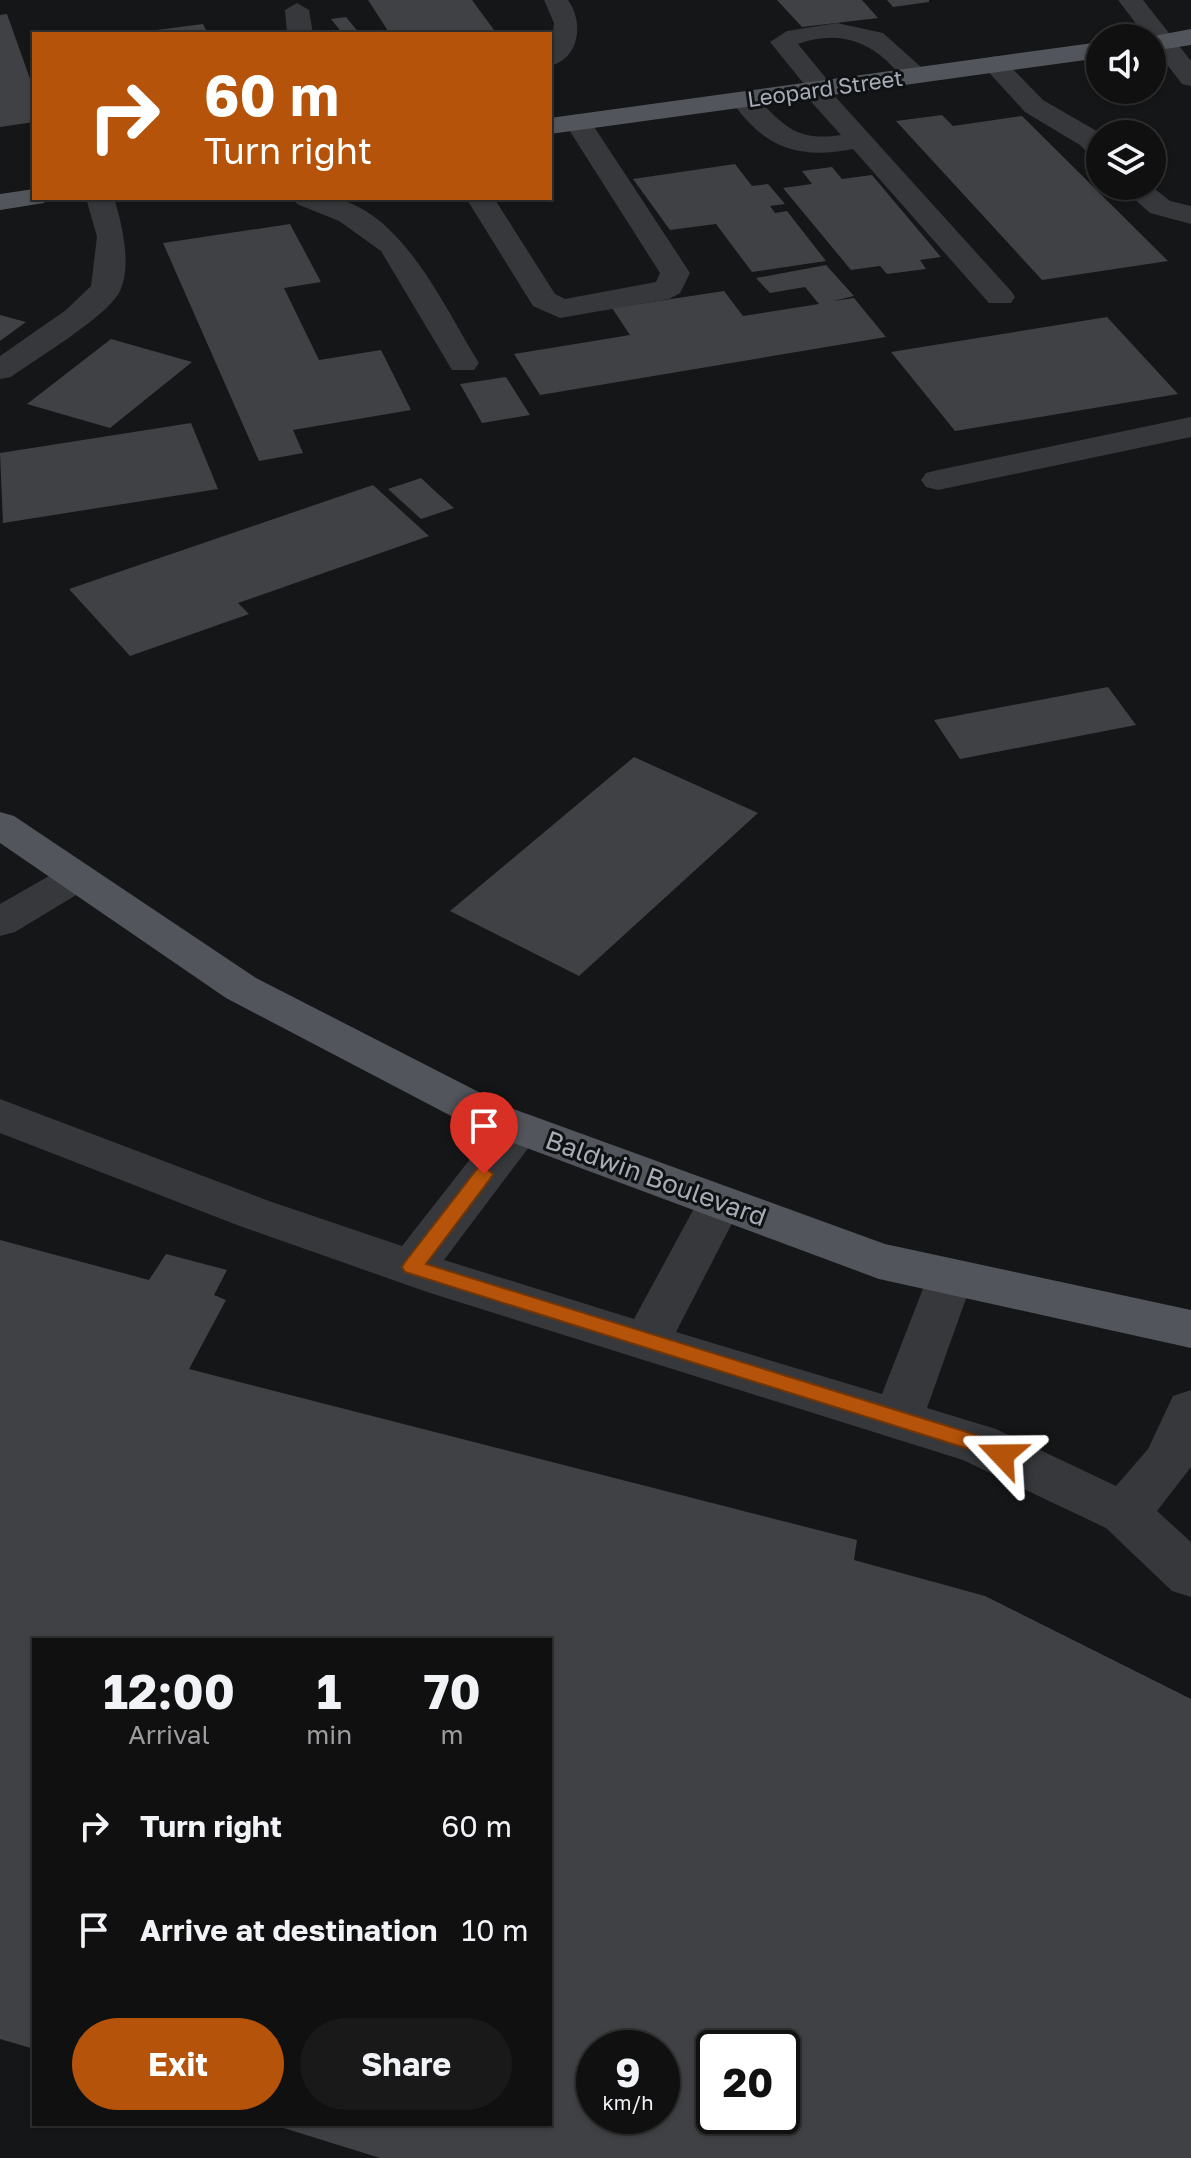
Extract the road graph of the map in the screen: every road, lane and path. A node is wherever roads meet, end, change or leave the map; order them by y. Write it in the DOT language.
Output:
graph roads {
  1 [pos="556,0"];
  2 [pos="1130,0"];
  3 [pos="1146,24"];
  4 [pos="1191,37"];
  5 [pos="1166,41"];
  6 [pos="1166,51"];
  7 [pos="1086,52"];
  8 [pos="552,56"];
  9 [pos="994,64"];
  10 [pos="917,75"];
  11 [pos="1191,78"];
  12 [pos="818,89"];
  13 [pos="743,99"];
  14 [pos="565,105"];
  15 [pos="1086,137"];
  16 [pos="860,140"];
  17 [pos="32,197"];
  18 [pos="101,200"];
  19 [pos="312,200"];
  20 [pos="481,200"];
  21 [pos="1151,200"];
  22 [pos="0,202"];
  23 [pos="1191,215"];
  24 [pos="1000,297"];
  25 [pos="463,363"];
  26 [pos="0,370"];
  27 [pos="1191,427"];
  28 [pos="938,480"];
  29 [pos="0,825"];
  30 [pos="77,877"];
  31 [pos="0,922"];
  32 [pos="0,1115"];
  33 [pos="519,1128"];
  34 [pos="720,1202"];
  35 [pos="412,1267"];
  36 [pos="950,1276"];
  37 [pos="1191,1329"];
  38 [pos="647,1341"];
  39 [pos="1191,1410"];
  40 [pos="898,1419"];
  41 [pos="1124,1513"];
  42 [pos="1191,1575"];
  1 -- 8 [label="street"];
  2 -- 3 [label="street"];
  4 -- 5 [label="main road"];
  6 -- 11 [label="street"];
  7 -- 9 [label="main road, Leopard Street"];
  9 -- 10 [label="main road, Leopard Street"];
  9 -- 15 [label="street"];
  10 -- 12 [label="main road, Leopard Street"];
  10 -- 12 [label="street"];
  12 -- 13 [label="main road, Leopard Street"];
  12 -- 16 [label="street"];
  13 -- 14 [label="main road, Leopard Street"];
  13 -- 16 [label="street"];
  14 -- 20 [label="street"];
  16 -- 24 [label="street"];
  17 -- 22 [label="main road"];
  18 -- 26 [label="street"];
  19 -- 25 [label="street"];
  21 -- 23 [label="street"];
  27 -- 28 [label="street"];
  29 -- 30 [label="main road, Baldwin Boulevard"];
  30 -- 31 [label="street"];
  30 -- 33 [label="main road, Baldwin Boulevard"];
  32 -- 35 [label="street"];
  33 -- 34 [label="main road, Baldwin Boulevard"];
  33 -- 35 [label="street"];
  34 -- 36 [label="main road, Baldwin Boulevard"];
  34 -- 38 [label="street"];
  35 -- 38 [label="street"];
  36 -- 37 [label="main road, Baldwin Boulevard"];
  36 -- 40 [label="street"];
  38 -- 40 [label="street"];
  39 -- 41 [label="street"];
  40 -- 41 [label="street"];
  41 -- 42 [label="street"];
}
